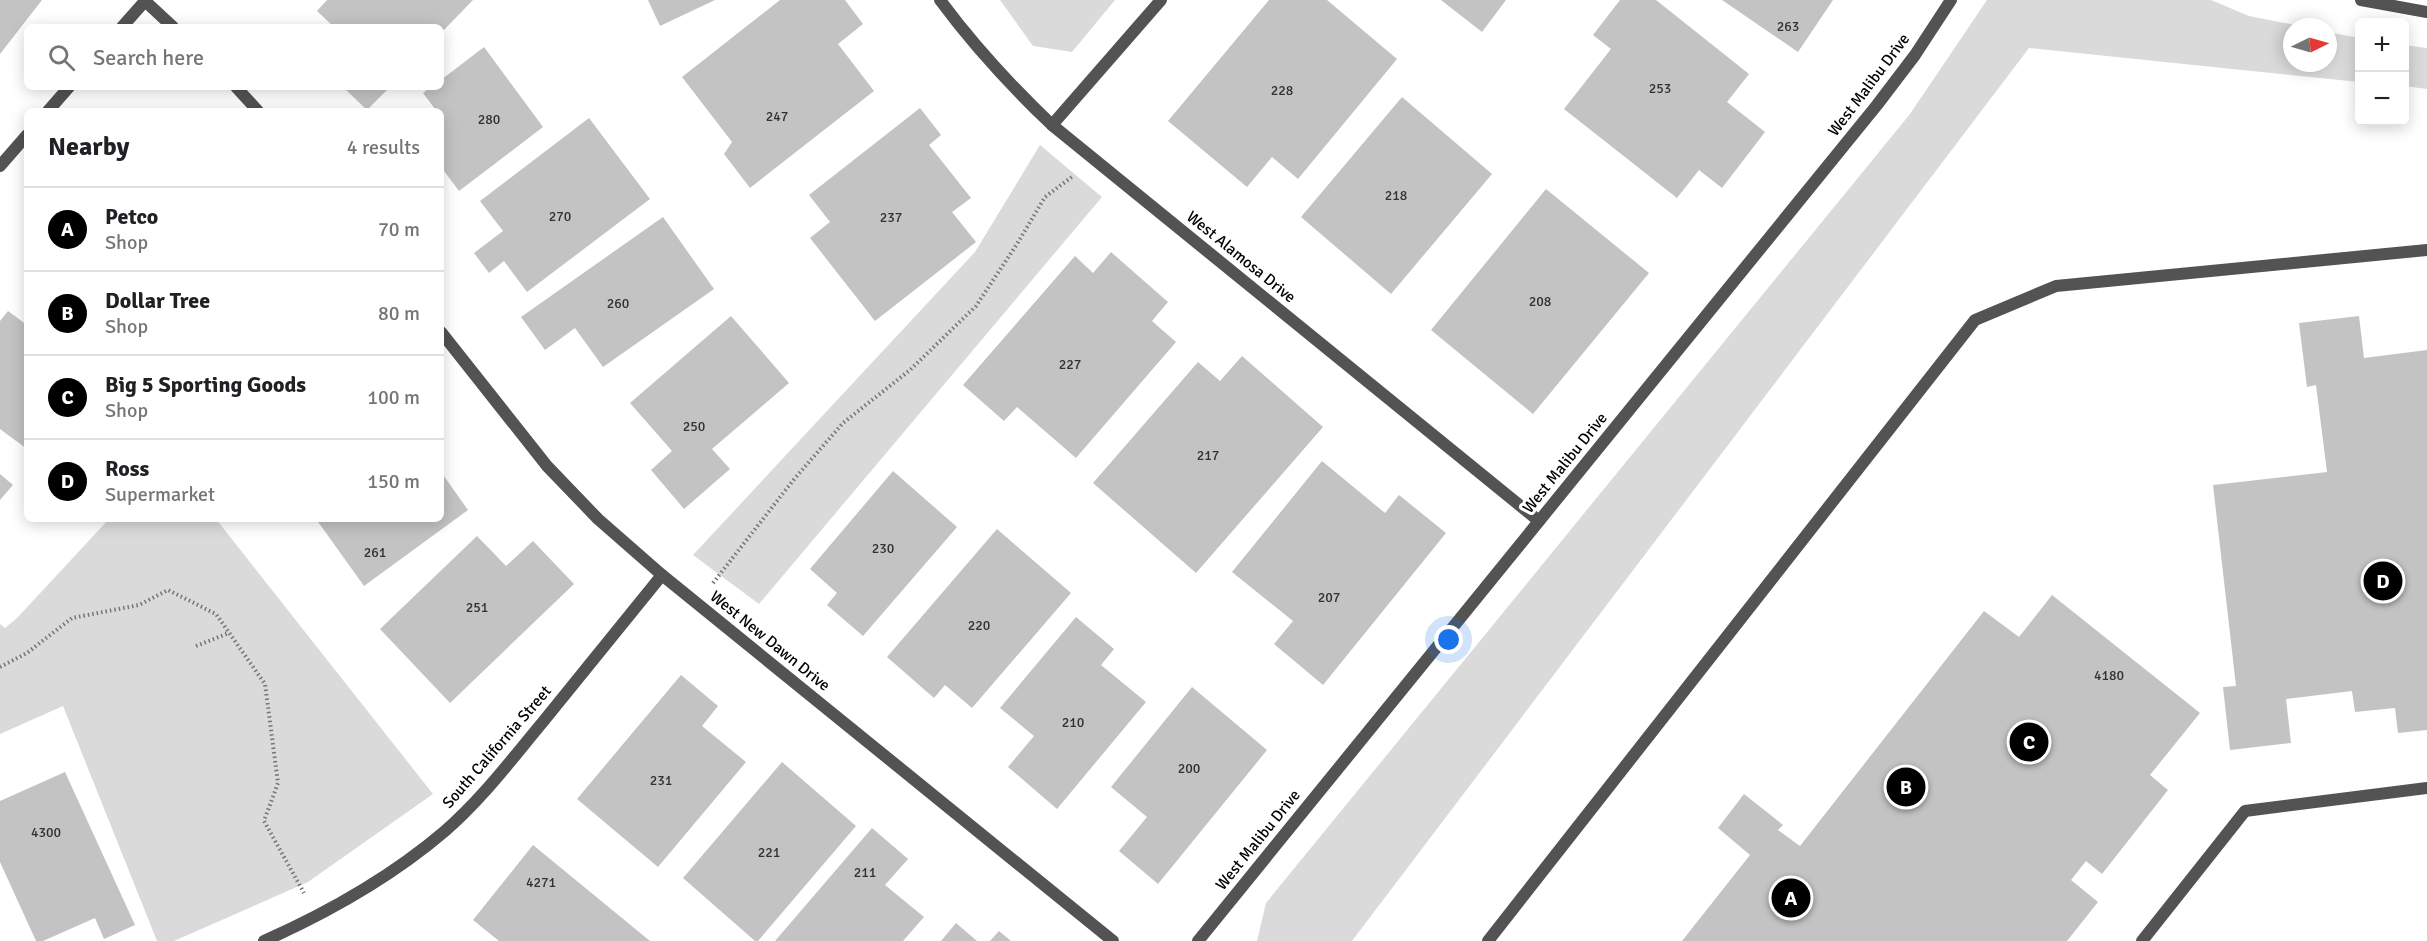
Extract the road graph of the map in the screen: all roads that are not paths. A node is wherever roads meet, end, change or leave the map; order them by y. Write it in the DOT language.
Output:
graph roads {
  1 [pos="144,0"];
  2 [pos="940,0"];
  3 [pos="1161,0"];
  4 [pos="1951,0"];
  5 [pos="2361,0"];
  6 [pos="2427,12"];
  7 [pos="124,24"];
  8 [pos="170,24"];
  9 [pos="66,90"];
  10 [pos="239,90"];
  11 [pos="51,108"];
  12 [pos="255,108"];
  13 [pos="1053,125"];
  14 [pos="24,138"];
  15 [pos="0,166"];
  16 [pos="2427,250"];
  17 [pos="444,336"];
  18 [pos="1539,520"];
  19 [pos="662,575"];
  20 [pos="2427,788"];
  21 [pos="264,941"];
  22 [pos="1113,941"];
  23 [pos="1198,941"];
  24 [pos="1488,941"];
  25 [pos="2142,941"];
  1 -- 7 [label="street"];
  1 -- 8 [label="street"];
  2 -- 13 [label="street, West Alamosa Drive"];
  3 -- 13 [label="street"];
  4 -- 18 [label="street, West Malibu Drive"];
  5 -- 6 [label="street"];
  9 -- 11 [label="street"];
  10 -- 12 [label="street"];
  13 -- 18 [label="street, West Alamosa Drive"];
  14 -- 15 [label="street"];
  16 -- 24 [label="street"];
  17 -- 19 [label="street, West New Dawn Drive"];
  18 -- 23 [label="street, West Malibu Drive"];
  19 -- 21 [label="street, South California Street"];
  19 -- 22 [label="street, West New Dawn Drive"];
  20 -- 25 [label="street"];
}
